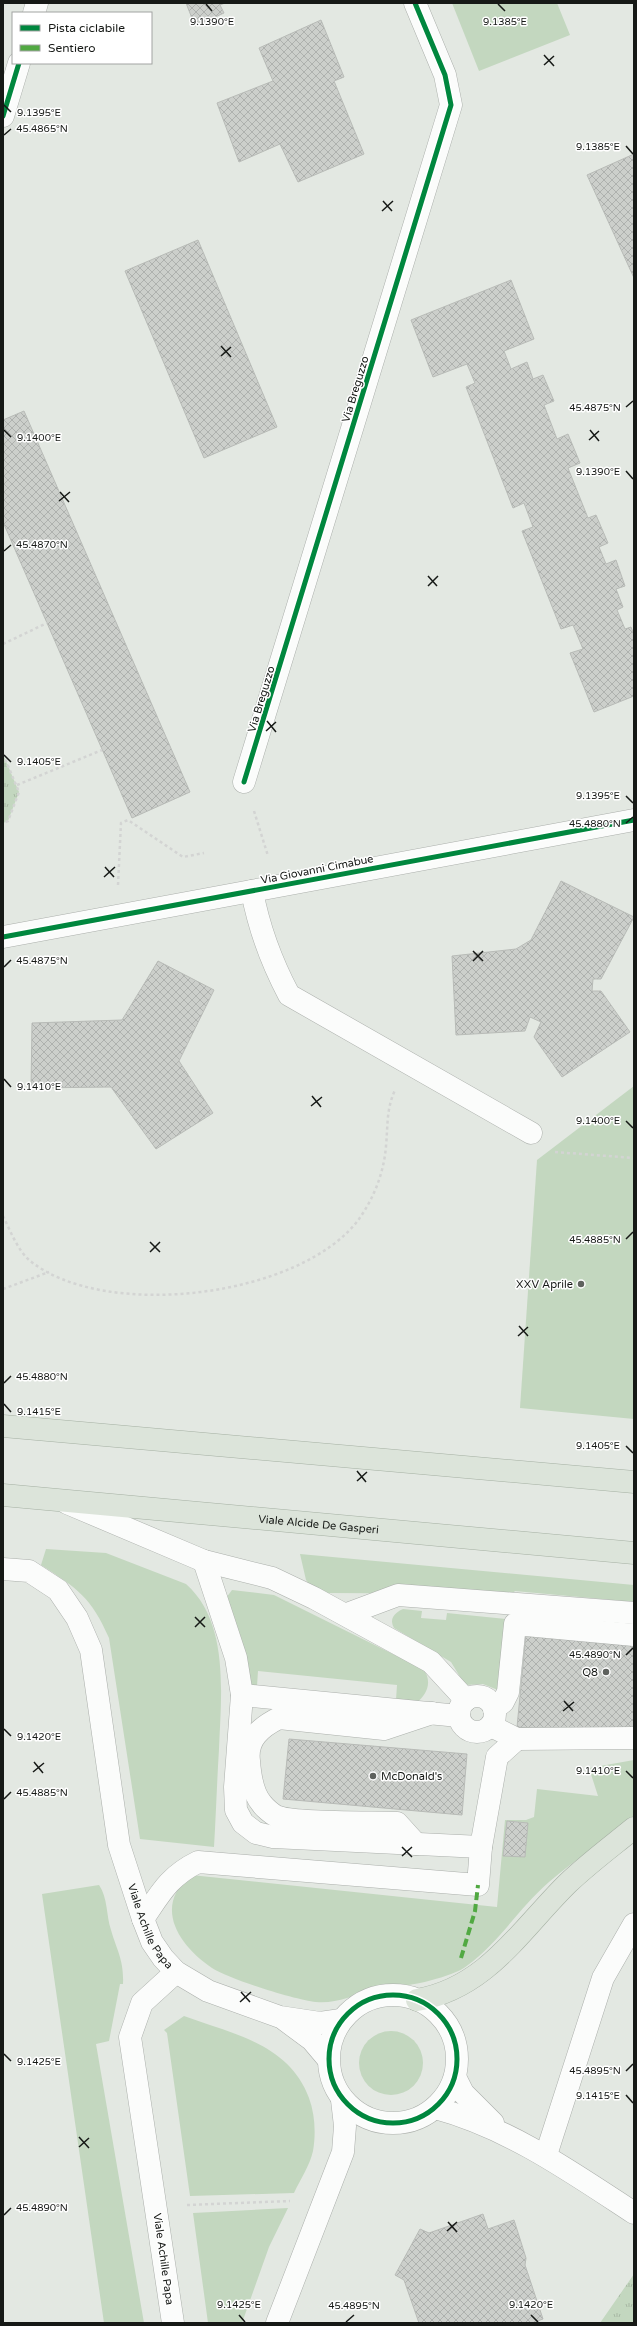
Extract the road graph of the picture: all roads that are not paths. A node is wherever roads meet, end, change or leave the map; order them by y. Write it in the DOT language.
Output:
graph roads {
  1 [pos="416,3"];
  2 [pos="19,64"];
  3 [pos="3,116"];
  4 [pos="244,782"];
  5 [pos="634,820"];
  6 [pos="252,891"];
  7 [pos="3,937"];
  8 [pos="531,1133"];
  9 [pos="3,1426"];
  10 [pos="634,1482"];
  11 [pos="3,1495"];
  12 [pos="62,1501"];
  13 [pos="634,1553"];
  14 [pos="204,1561"];
  15 [pos="3,1569"];
  16 [pos="634,1613"];
  17 [pos="347,1614"];
  18 [pos="634,1635"];
  19 [pos="242,1695"];
  20 [pos="463,1708"];
  21 [pos="432,1713"];
  22 [pos="492,1718"];
  23 [pos="634,1738"];
  24 [pos="517,1739"];
  25 [pos="634,1828"];
  26 [pos="416,1844"];
  27 [pos="481,1848"];
  28 [pos="142,1919"];
  29 [pos="634,1924"];
  30 [pos="176,1972"];
  31 [pos="417,2000"];
  32 [pos="280,2018"];
  33 [pos="341,2020"];
  34 [pos="328,2059"];
  35 [pos="454,2077"];
  36 [pos="342,2100"];
  37 [pos="435,2108"];
  38 [pos="503,2132"];
  39 [pos="546,2155"];
  40 [pos="634,2213"];
  41 [pos="173,2323"];
  42 [pos="277,2323"];
  1 -- 4 [label="street, Via Breguzzo"];
  2 -- 3 [label="street"];
  5 -- 6 [label="street, Via Giovanni Cimabue"];
  6 -- 7 [label="street, Via Giovanni Cimabue"];
  6 -- 8 [label="street, Via Giovanni Cimabue"];
  9 -- 10 [label="highway"];
  11 -- 12 [label="highway, Viale Alcide De Gasperi"];
  12 -- 13 [label="highway, Viale Alcide De Gasperi"];
  12 -- 14 [label="street"];
  14 -- 17 [label="street"];
  14 -- 19 [label="street"];
  15 -- 28 [label="street, Viale Achille Papa"];
  16 -- 17 [label="street"];
  17 -- 20 [label="street"];
  18 -- 22 [label="street"];
  19 -- 21 [label="street"];
  19 -- 26 [label="street"];
  20 -- 21 [label="street"];
  20 -- 22 [label="street"];
  20 -- 22 [label="street"];
  21 -- 26 [label="street"];
  22 -- 24 [label="street"];
  23 -- 24 [label="street"];
  24 -- 27 [label="street"];
  25 -- 31 [label="highway"];
  26 -- 27 [label="street"];
  27 -- 28 [label="street"];
  28 -- 30 [label="street, Viale Achille Papa"];
  29 -- 39 [label="street"];
  30 -- 32 [label="street"];
  30 -- 41 [label="street, Viale Achille Papa"];
  31 -- 33 [label="street"];
  31 -- 35 [label="street"];
  32 -- 33 [label="street"];
  32 -- 34 [label="street"];
  33 -- 34 [label="street"];
  34 -- 36 [label="street"];
  35 -- 37 [label="street"];
  35 -- 38 [label="street"];
  36 -- 37 [label="street"];
  36 -- 42 [label="street"];
  37 -- 38 [label="street"];
  38 -- 39 [label="street"];
  39 -- 40 [label="street"];
}
